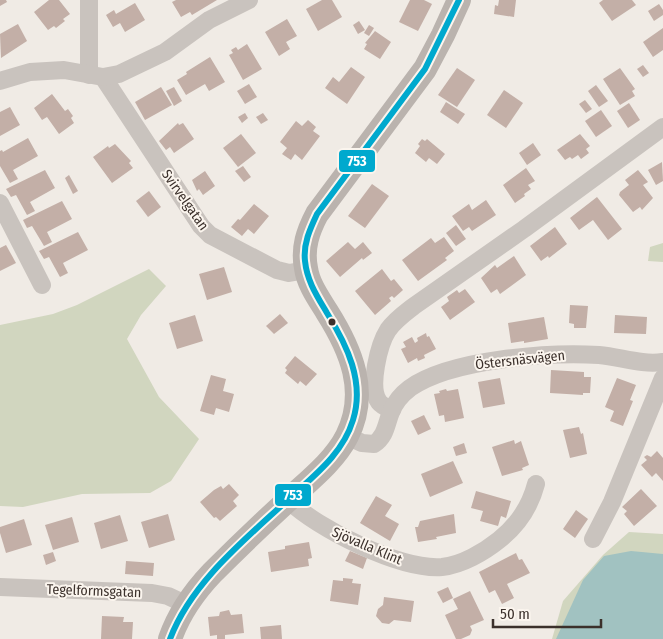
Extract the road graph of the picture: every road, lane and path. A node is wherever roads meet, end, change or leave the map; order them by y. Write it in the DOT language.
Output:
graph roads {
  1 [pos="89,0"];
  2 [pos="249,0"];
  3 [pos="459,0"];
  4 [pos="96,76"];
  5 [pos="0,81"];
  6 [pos="663,127"];
  7 [pos="0,203"];
  8 [pos="306,270"];
  9 [pos="42,285"];
  10 [pos="663,362"];
  11 [pos="663,378"];
  12 [pos="392,410"];
  13 [pos="347,436"];
  14 [pos="536,484"];
  15 [pos="288,500"];
  16 [pos="592,540"];
  17 [pos="0,587"];
  18 [pos="185,604"];
  19 [pos="170,639"];
  1 -- 4 [label="street"];
  2 -- 4 [label="street"];
  3 -- 8 [label="street"];
  4 -- 5 [label="street"];
  4 -- 8 [label="street, Svirvelgatan"];
  6 -- 12 [label="street"];
  7 -- 9 [label="street"];
  8 -- 13 [label="street"];
  10 -- 12 [label="street, Östersnäsvägen"];
  11 -- 16 [label="street"];
  12 -- 13 [label="street"];
  13 -- 15 [label="street"];
  14 -- 15 [label="street, Sjövalla Klint"];
  15 -- 18 [label="street"];
  17 -- 18 [label="street, Tegelformsgatan"];
  18 -- 19 [label="street"];
}
